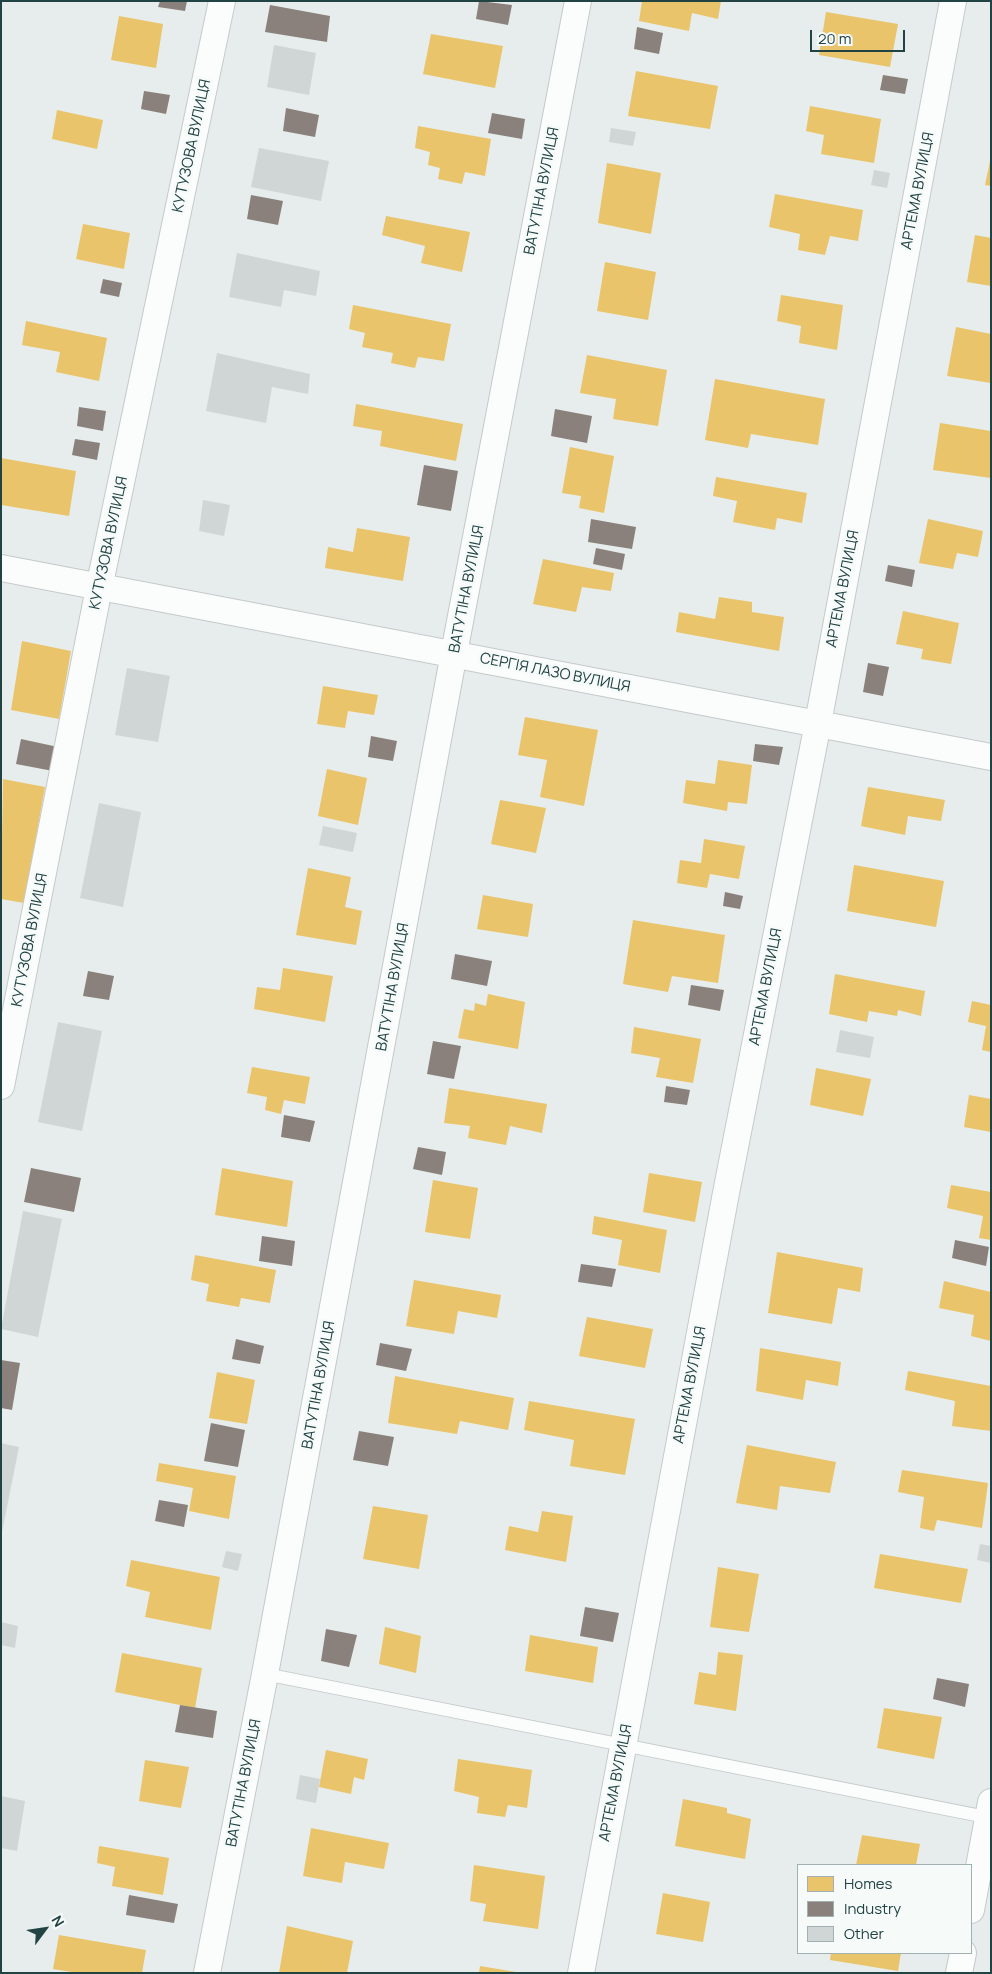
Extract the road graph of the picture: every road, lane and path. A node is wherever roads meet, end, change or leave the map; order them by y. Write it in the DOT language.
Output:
graph roads {
  1 [pos="222,1"];
  2 [pos="578,1"];
  3 [pos="953,1"];
  4 [pos="1,568"];
  5 [pos="99,588"];
  6 [pos="454,653"];
  7 [pos="818,723"];
  8 [pos="991,758"];
  9 [pos="1,1086"];
  10 [pos="265,1674"];
  11 [pos="623,1746"];
  12 [pos="990,1813"];
  13 [pos="972,1905"];
  14 [pos="963,1954"];
  15 [pos="207,1973"];
  16 [pos="581,1973"];
  17 [pos="959,1973"];
  1 -- 5 [label="street, КУТУЗОВА ВУЛИЦЯ"];
  2 -- 6 [label="street, ВАТУТІНА ВУЛИЦЯ"];
  3 -- 7 [label="street, АРТЕМА ВУЛИЦЯ"];
  4 -- 5 [label="street, СЕРГІЯ ЛАЗО ВУЛИЦЯ"];
  5 -- 6 [label="street, СЕРГІЯ ЛАЗО ВУЛИЦЯ"];
  5 -- 9 [label="street, КУТУЗОВА ВУЛИЦЯ"];
  6 -- 7 [label="street, СЕРГІЯ ЛАЗО ВУЛИЦЯ"];
  6 -- 10 [label="street, ВАТУТІНА ВУЛИЦЯ"];
  7 -- 8 [label="street, СЕРГІЯ ЛАЗО ВУЛИЦЯ"];
  7 -- 11 [label="street, АРТЕМА ВУЛИЦЯ"];
  10 -- 11 [label="lane"];
  10 -- 15 [label="street, ВАТУТІНА ВУЛИЦЯ"];
  11 -- 12 [label="lane"];
  11 -- 16 [label="street, АРТЕМА ВУЛИЦЯ"];
  12 -- 13 [label="street"];
  14 -- 17 [label="street"];
}
